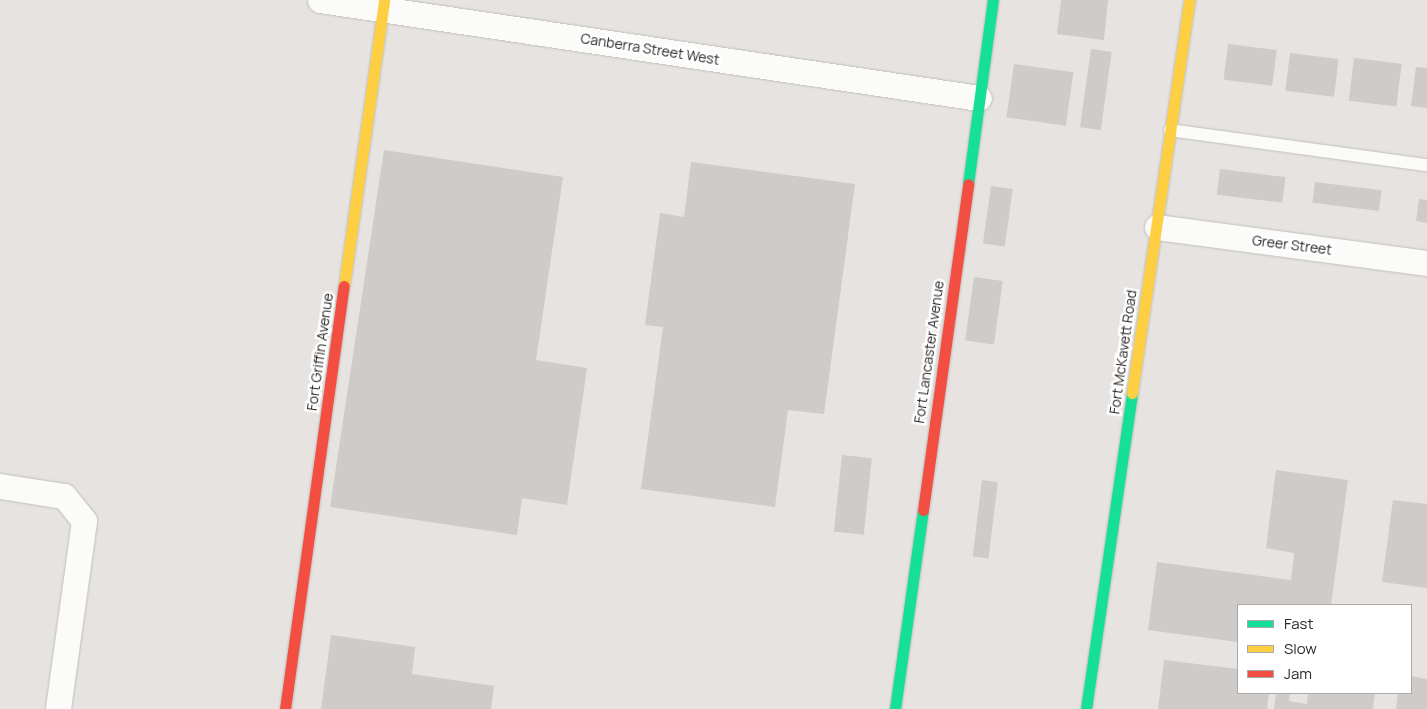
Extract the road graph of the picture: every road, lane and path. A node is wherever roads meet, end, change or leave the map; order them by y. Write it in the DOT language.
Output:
graph roads {
  1 [pos="320,0"];
  2 [pos="993,0"];
  3 [pos="1189,0"];
  4 [pos="383,4"];
  5 [pos="979,98"];
  6 [pos="1170,130"];
  7 [pos="1427,165"];
  8 [pos="1156,227"];
  9 [pos="1427,262"];
  10 [pos="0,486"];
  11 [pos="58,709"];
  12 [pos="285,709"];
  13 [pos="895,709"];
  14 [pos="1086,709"];
  1 -- 4 [label="street, Canberra Street West"];
  2 -- 5 [label="street, Fort Lancaster Avenue"];
  3 -- 6 [label="street, Fort McKavett Road"];
  4 -- 5 [label="street, Canberra Street West"];
  4 -- 12 [label="street, Fort Griffin Avenue"];
  5 -- 13 [label="street, Fort Lancaster Avenue"];
  6 -- 7 [label="lane"];
  6 -- 8 [label="street, Fort McKavett Road"];
  8 -- 9 [label="street, Greer Street"];
  8 -- 14 [label="street, Fort McKavett Road"];
  10 -- 11 [label="street"];
}
